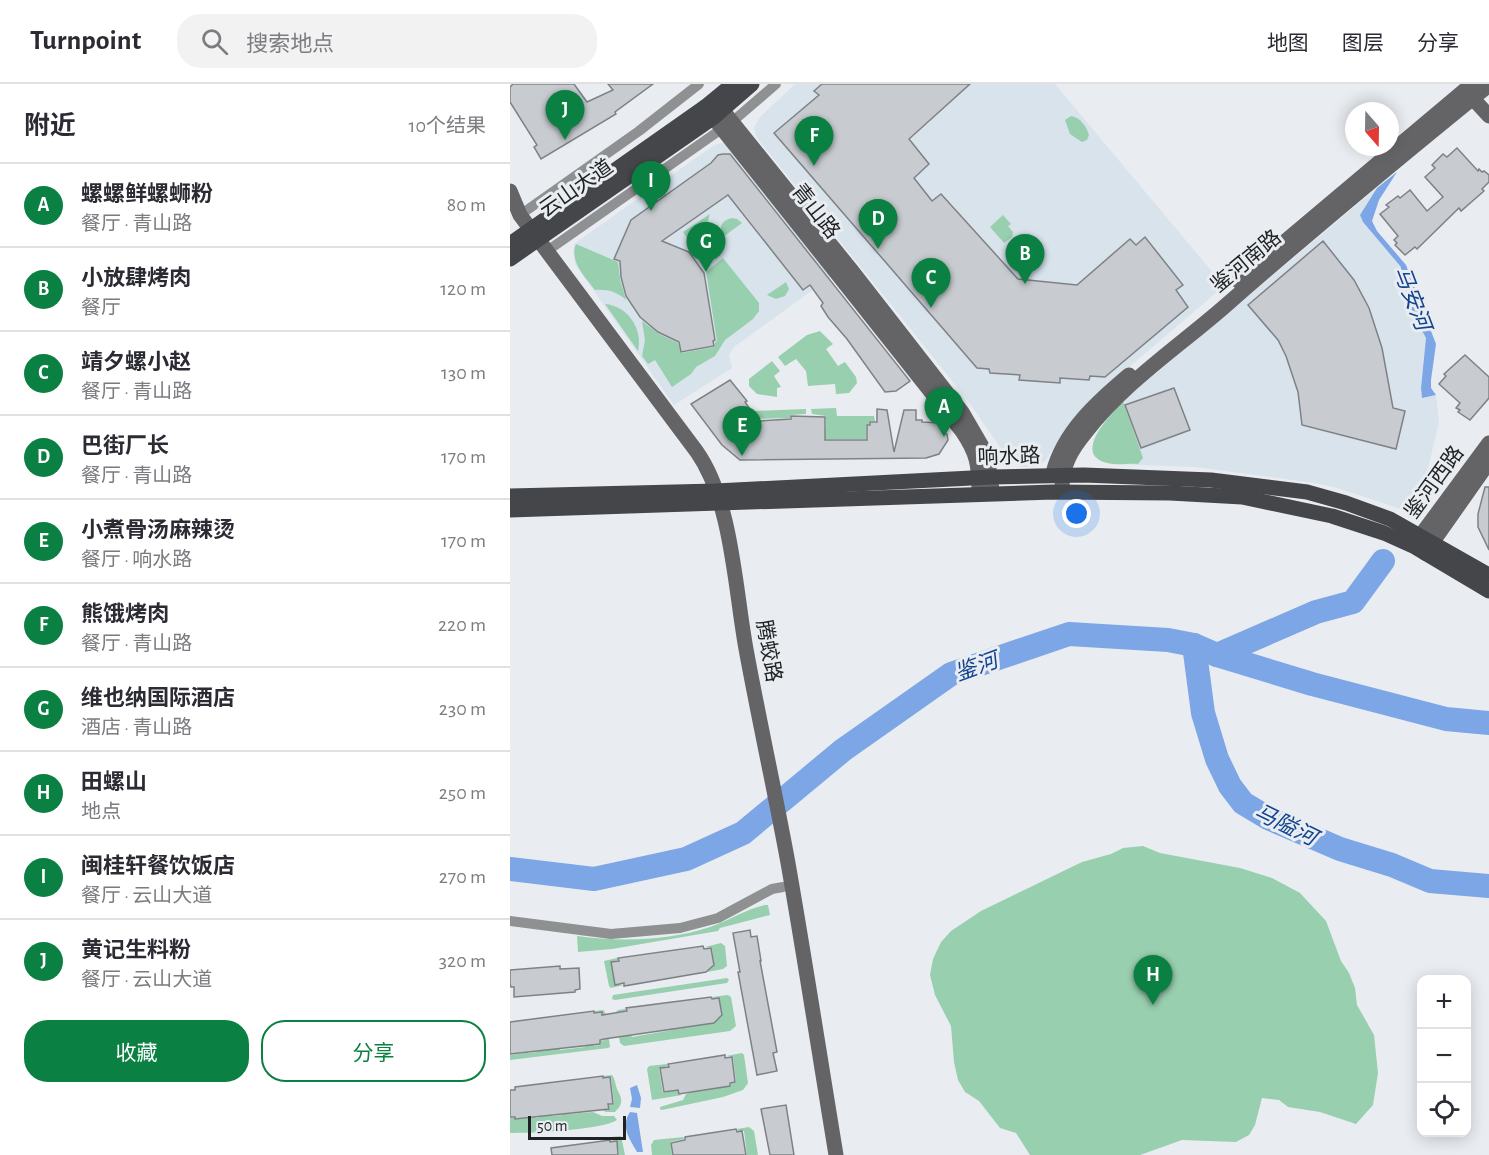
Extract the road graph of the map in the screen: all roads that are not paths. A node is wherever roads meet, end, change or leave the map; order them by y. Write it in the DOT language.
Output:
graph roads {
  1 [pos="699,84"];
  2 [pos="733,84"];
  3 [pos="752,84"];
  4 [pos="776,84"];
  5 [pos="1475,89"];
  6 [pos="719,114"];
  7 [pos="1489,116"];
  8 [pos="510,191"];
  9 [pos="520,214"];
  10 [pos="534,240"];
  11 [pos="510,244"];
  12 [pos="510,259"];
  13 [pos="1489,443"];
  14 [pos="1489,462"];
  15 [pos="1058,475"];
  16 [pos="985,477"];
  17 [pos="1058,492"];
  18 [pos="986,494"];
  19 [pos="510,496"];
  20 [pos="712,497"];
  21 [pos="510,510"];
  22 [pos="1423,544"];
  23 [pos="1489,575"];
  24 [pos="1489,591"];
  25 [pos="783,861"];
  26 [pos="783,887"];
  27 [pos="510,921"];
  28 [pos="830,1155"];
  29 [pos="836,1155"];
  1 -- 9 [label="street"];
  2 -- 6 [label="main road, 云山大道"];
  3 -- 6 [label="main road, 云山大道"];
  4 -- 6 [label="street"];
  5 -- 7 [label="main road"];
  5 -- 15 [label="main road, 鉴河南路"];
  6 -- 10 [label="main road, 云山大道"];
  6 -- 10 [label="street"];
  6 -- 16 [label="main road, 青山路"];
  8 -- 9 [label="main road, 腾蛟路"];
  9 -- 10 [label="main road, 腾蛟路"];
  10 -- 11 [label="main road, 云山大道"];
  10 -- 12 [label="main road, 云山大道"];
  10 -- 20 [label="main road, 腾蛟路"];
  13 -- 22 [label="main road, 鉴河西路"];
  14 -- 22 [label="main road, 鉴河西路"];
  15 -- 16 [label="main road, 响水路"];
  15 -- 17 [label="main road, 鉴河南路"];
  15 -- 22 [label="main road, 响水路"];
  16 -- 18 [label="main road, 青山路"];
  16 -- 20 [label="main road, 响水路"];
  17 -- 18 [label="main road, 响水路"];
  17 -- 22 [label="main road, 响水路"];
  18 -- 20 [label="main road, 响水路"];
  19 -- 20 [label="main road, 响水路"];
  20 -- 21 [label="main road, 响水路"];
  20 -- 25 [label="main road, 腾蛟路"];
  22 -- 23 [label="main road, 响水路"];
  22 -- 24 [label="main road, 响水路"];
  25 -- 26 [label="main road, 腾蛟路"];
  25 -- 29 [label="main road, 腾蛟路"];
  26 -- 27 [label="street"];
  26 -- 28 [label="main road, 腾蛟路"];
}
